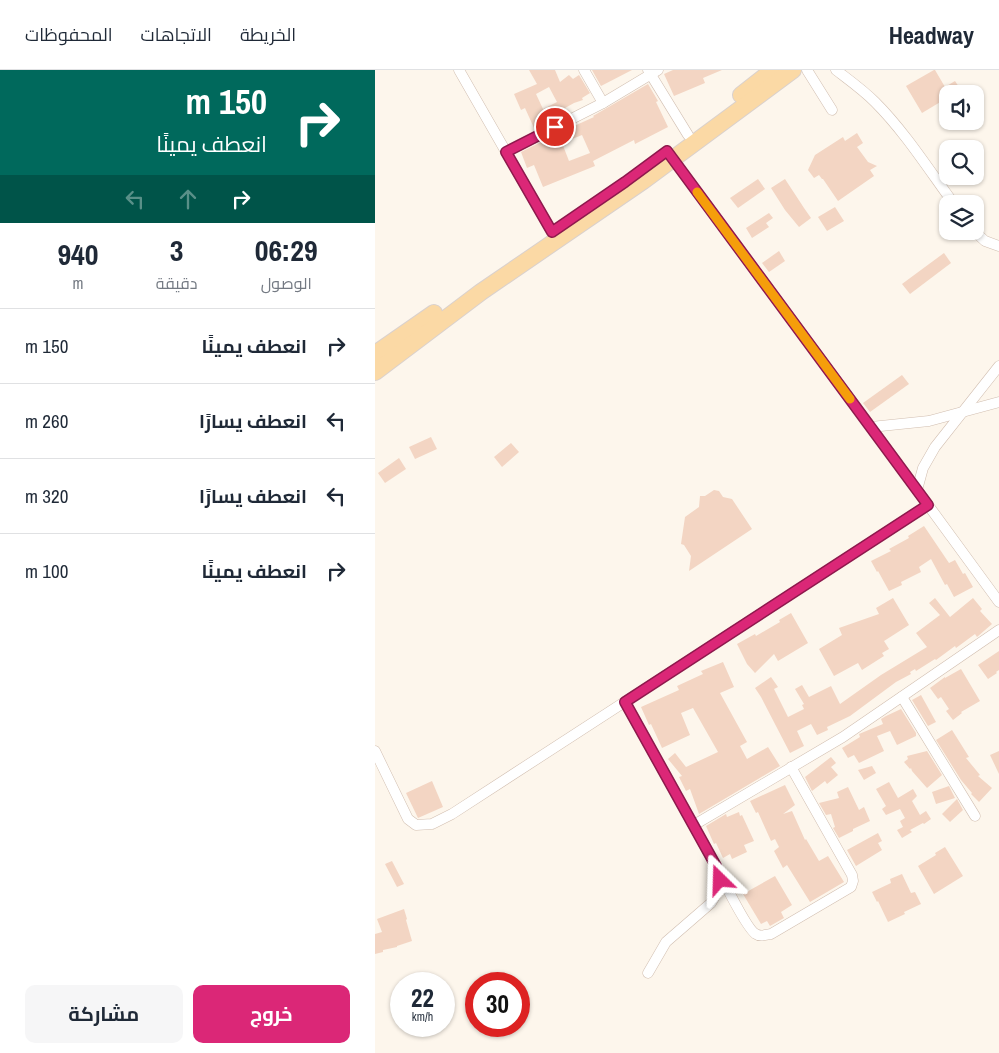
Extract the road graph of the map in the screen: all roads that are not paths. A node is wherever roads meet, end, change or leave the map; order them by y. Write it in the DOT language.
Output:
graph roads {
  1 [pos="459,70"];
  2 [pos="584,70"];
  3 [pos="773,70"];
  4 [pos="793,70"];
  5 [pos="807,70"];
  6 [pos="836,70"];
  7 [pos="652,72"];
  8 [pos="603,103"];
  9 [pos="833,110"];
  10 [pos="688,135"];
  11 [pos="506,152"];
  12 [pos="670,155"];
  13 [pos="947,195"];
  14 [pos="552,232"];
  15 [pos="984,240"];
  16 [pos="999,246"];
  17 [pos="375,354"];
  18 [pos="999,366"];
  19 [pos="375,372"];
  20 [pos="999,402"];
  21 [pos="963,412"];
  22 [pos="871,427"];
  23 [pos="917,490"];
  24 [pos="928,505"];
  25 [pos="999,602"];
  26 [pos="999,630"];
  27 [pos="901,697"];
  28 [pos="625,702"];
  29 [pos="375,751"];
  30 [pos="791,768"];
  31 [pos="975,816"];
  32 [pos="694,825"];
  33 [pos="716,866"];
  34 [pos="648,973"];
  1 -- 11 [label="street"];
  2 -- 8 [label="street"];
  3 -- 10 [label="main road"];
  4 -- 12 [label="main road"];
  5 -- 9 [label="street"];
  6 -- 13 [label="street"];
  7 -- 8 [label="street"];
  7 -- 10 [label="street"];
  8 -- 11 [label="street"];
  10 -- 12 [label="main road"];
  11 -- 14 [label="street"];
  12 -- 14 [label="main road"];
  12 -- 19 [label="main road"];
  12 -- 22 [label="street"];
  14 -- 17 [label="main road"];
  15 -- 16 [label="street"];
  18 -- 21 [label="street"];
  20 -- 21 [label="street"];
  21 -- 22 [label="street"];
  21 -- 23 [label="street"];
  22 -- 23 [label="street"];
  23 -- 24 [label="street"];
  24 -- 25 [label="street"];
  24 -- 28 [label="street"];
  26 -- 27 [label="street"];
  27 -- 30 [label="street"];
  27 -- 31 [label="street"];
  28 -- 29 [label="street"];
  28 -- 32 [label="street"];
  30 -- 32 [label="street"];
  30 -- 33 [label="street"];
  32 -- 33 [label="street"];
  33 -- 34 [label="street"];
}
